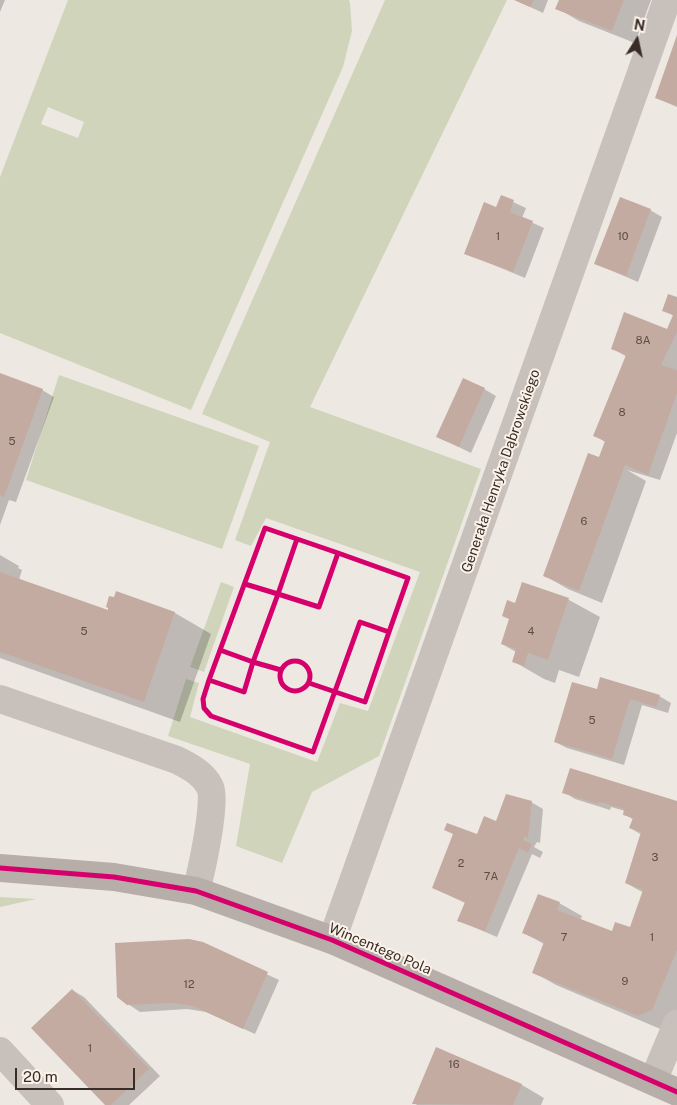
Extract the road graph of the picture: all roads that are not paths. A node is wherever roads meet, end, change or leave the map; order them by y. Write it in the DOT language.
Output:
graph roads {
  1 [pos="667,0"];
  2 [pos="0,699"];
  3 [pos="0,868"];
  4 [pos="196,891"];
  5 [pos="332,940"];
  6 [pos="677,1024"];
  7 [pos="0,1051"];
  8 [pos="665,1087"];
  9 [pos="50,1105"];
  1 -- 5 [label="street, Generała Henryka Dąbrowskiego"];
  2 -- 4 [label="street"];
  3 -- 4 [label="main road, Wincentego Pola"];
  4 -- 5 [label="main road, Wincentego Pola"];
  5 -- 8 [label="main road, Wincentego Pola"];
  6 -- 8 [label="street"];
  7 -- 9 [label="street"];
}
